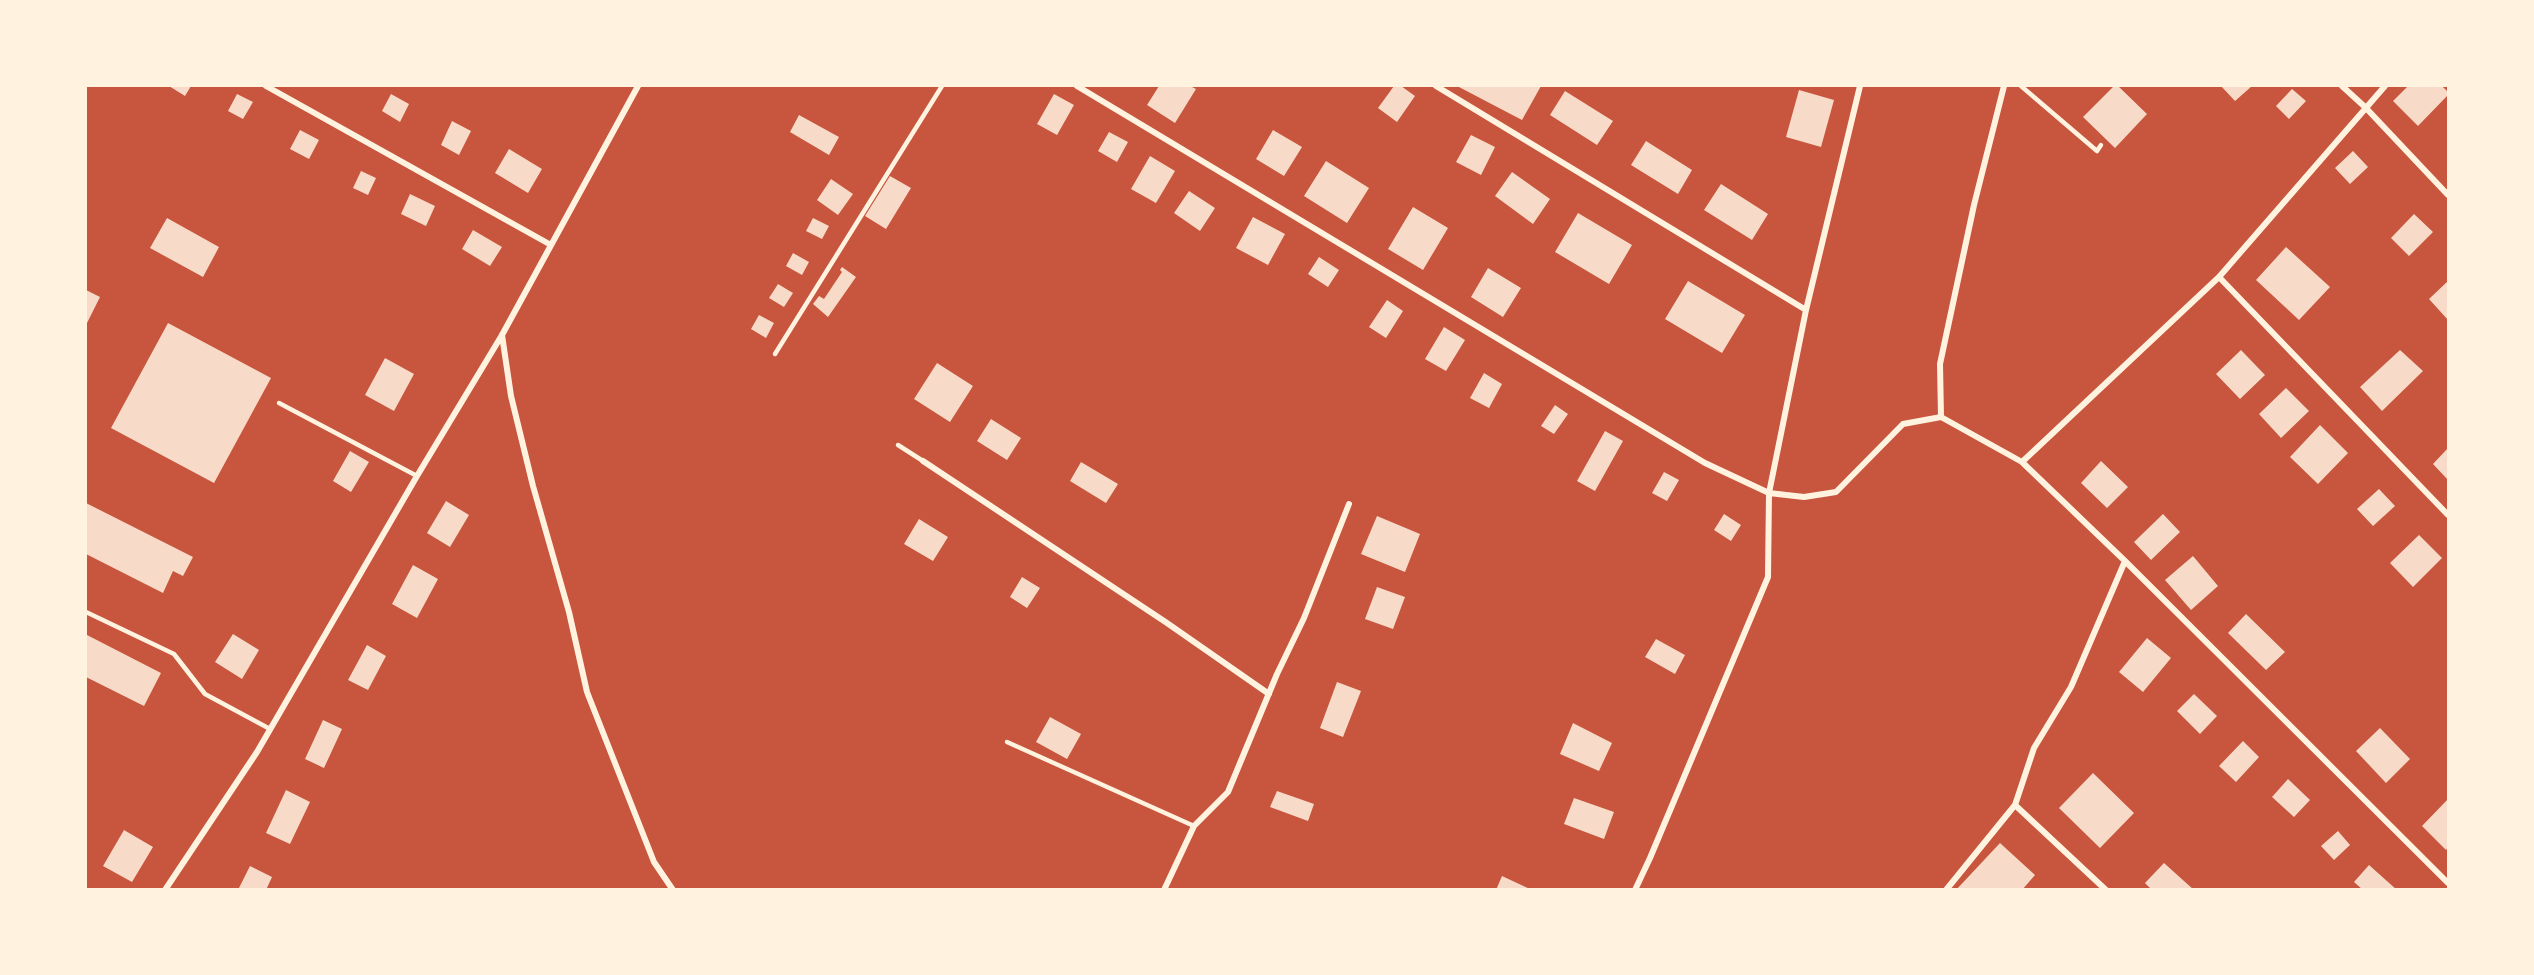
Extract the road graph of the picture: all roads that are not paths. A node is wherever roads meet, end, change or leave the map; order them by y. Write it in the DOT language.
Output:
graph roads {
  1 [pos="266,86"];
  2 [pos="638,86"];
  3 [pos="942,86"];
  4 [pos="1077,86"];
  5 [pos="1436,86"];
  6 [pos="1860,86"];
  7 [pos="2004,86"];
  8 [pos="2021,86"];
  9 [pos="2342,86"];
  10 [pos="2385,86"];
  11 [pos="2365,107"];
  12 [pos="2101,145"];
  13 [pos="2448,195"];
  14 [pos="551,245"];
  15 [pos="2219,277"];
  16 [pos="1806,310"];
  17 [pos="502,335"];
  18 [pos="775,354"];
  19 [pos="279,403"];
  20 [pos="1941,417"];
  21 [pos="898,445"];
  22 [pos="923,461"];
  23 [pos="2022,462"];
  24 [pos="417,476"];
  25 [pos="1769,493"];
  26 [pos="1349,504"];
  27 [pos="2448,515"];
  28 [pos="2125,561"];
  29 [pos="86,612"];
  30 [pos="1269,694"];
  31 [pos="270,729"];
  32 [pos="1007,742"];
  33 [pos="2015,805"];
  34 [pos="1194,826"];
  35 [pos="2448,883"];
  36 [pos="165,890"];
  37 [pos="673,890"];
  38 [pos="1164,890"];
  39 [pos="1635,890"];
  40 [pos="1946,890"];
  41 [pos="2106,890"];
  1 -- 14 [label="street"];
  2 -- 14 [label="street"];
  3 -- 18 [label="lane"];
  4 -- 25 [label="street"];
  5 -- 16 [label="street"];
  6 -- 16 [label="street"];
  7 -- 20 [label="street"];
  8 -- 12 [label="lane"];
  9 -- 11 [label="street"];
  10 -- 11 [label="street"];
  11 -- 13 [label="street"];
  11 -- 15 [label="street"];
  14 -- 17 [label="street"];
  15 -- 23 [label="street"];
  15 -- 27 [label="street"];
  16 -- 25 [label="street"];
  17 -- 24 [label="street"];
  17 -- 37 [label="street"];
  19 -- 24 [label="lane"];
  20 -- 23 [label="street"];
  20 -- 25 [label="street"];
  21 -- 22 [label="lane"];
  22 -- 30 [label="street"];
  23 -- 28 [label="street"];
  24 -- 31 [label="street"];
  25 -- 39 [label="street"];
  26 -- 30 [label="street"];
  28 -- 33 [label="street"];
  28 -- 35 [label="street"];
  29 -- 31 [label="lane"];
  30 -- 34 [label="street"];
  31 -- 36 [label="street"];
  32 -- 34 [label="lane"];
  33 -- 40 [label="street"];
  33 -- 41 [label="street"];
  34 -- 38 [label="street"];
}
